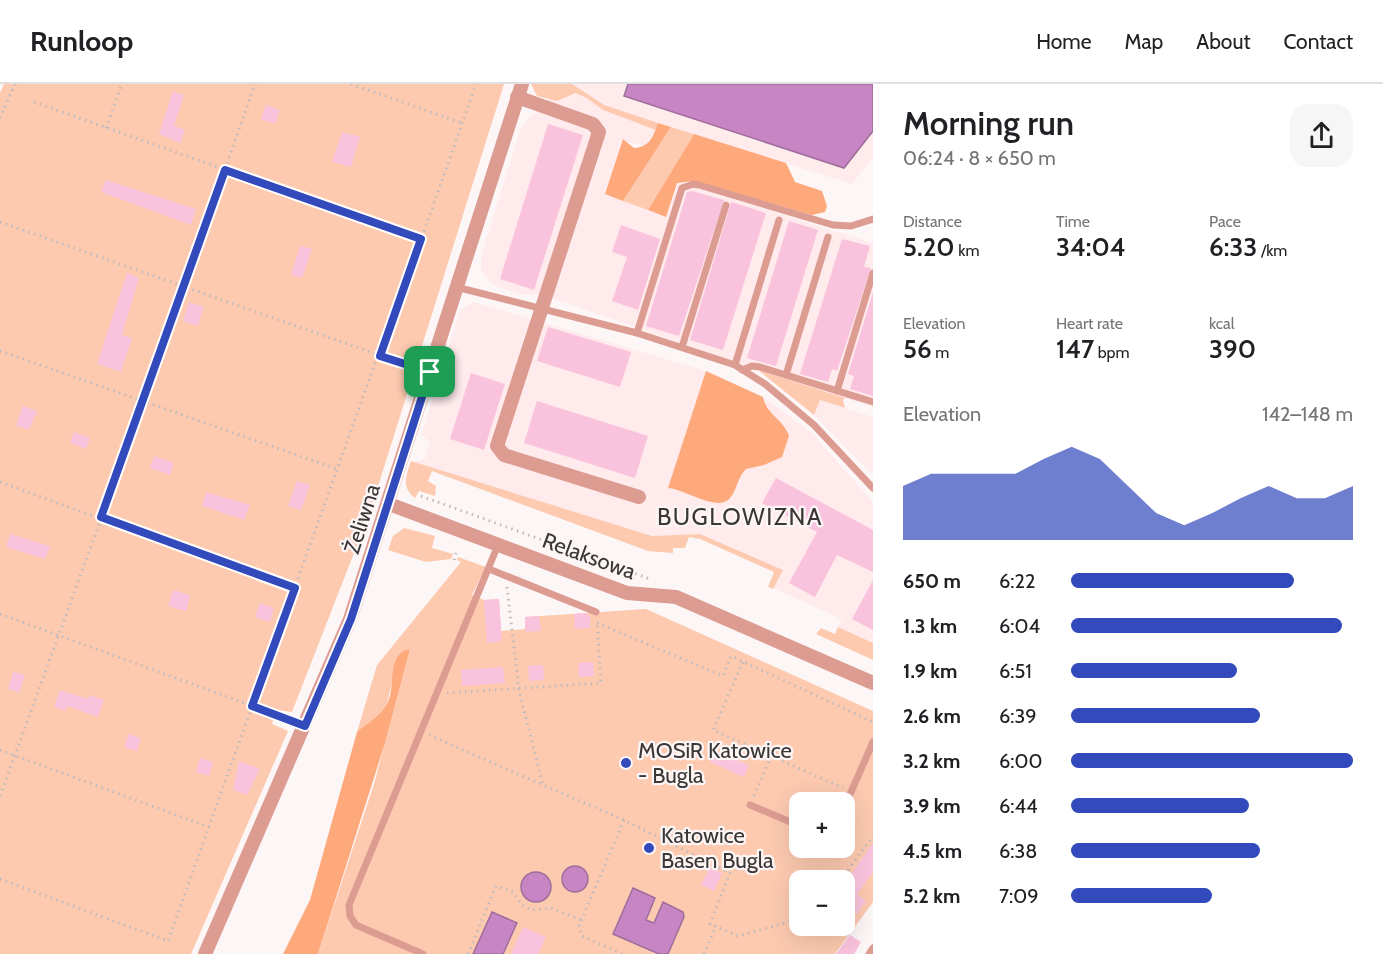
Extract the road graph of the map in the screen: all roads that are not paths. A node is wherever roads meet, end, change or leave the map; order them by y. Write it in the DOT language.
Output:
graph roads {
  1 [pos="519,91"];
  2 [pos="726,205"];
  3 [pos="873,219"];
  4 [pos="779,220"];
  5 [pos="828,237"];
  6 [pos="873,273"];
  7 [pos="456,287"];
  8 [pos="541,308"];
  9 [pos="637,333"];
  10 [pos="682,347"];
  11 [pos="735,365"];
  12 [pos="742,370"];
  13 [pos="786,375"];
  14 [pos="837,391"];
  15 [pos="873,402"];
  16 [pos="873,488"];
  17 [pos="639,497"];
  18 [pos="389,504"];
  19 [pos="498,545"];
  20 [pos="489,569"];
  21 [pos="597,612"];
  22 [pos="873,683"];
  23 [pos="873,742"];
  24 [pos="851,792"];
  25 [pos="750,805"];
  26 [pos="789,821"];
  27 [pos="873,948"];
  28 [pos="205,954"];
  29 [pos="423,954"];
  30 [pos="869,954"];
  1 -- 7 [label="street, Żeliwna"];
  1 -- 8 [label="street"];
  2 -- 10 [label="lane"];
  3 -- 9 [label="lane"];
  4 -- 11 [label="lane"];
  5 -- 13 [label="lane"];
  6 -- 14 [label="lane"];
  7 -- 8 [label="lane"];
  7 -- 18 [label="street, Żeliwna"];
  8 -- 9 [label="lane"];
  8 -- 17 [label="street"];
  9 -- 10 [label="lane"];
  10 -- 11 [label="lane"];
  11 -- 12 [label="lane"];
  12 -- 13 [label="lane"];
  12 -- 16 [label="lane"];
  13 -- 14 [label="lane"];
  14 -- 15 [label="lane"];
  18 -- 19 [label="street, Relaksowa"];
  18 -- 28 [label="street, Żeliwna"];
  19 -- 20 [label="lane"];
  19 -- 22 [label="street, Relaksowa"];
  20 -- 21 [label="lane"];
  20 -- 29 [label="lane"];
  23 -- 24 [label="lane"];
  25 -- 26 [label="lane"];
  27 -- 30 [label="lane"];
}
